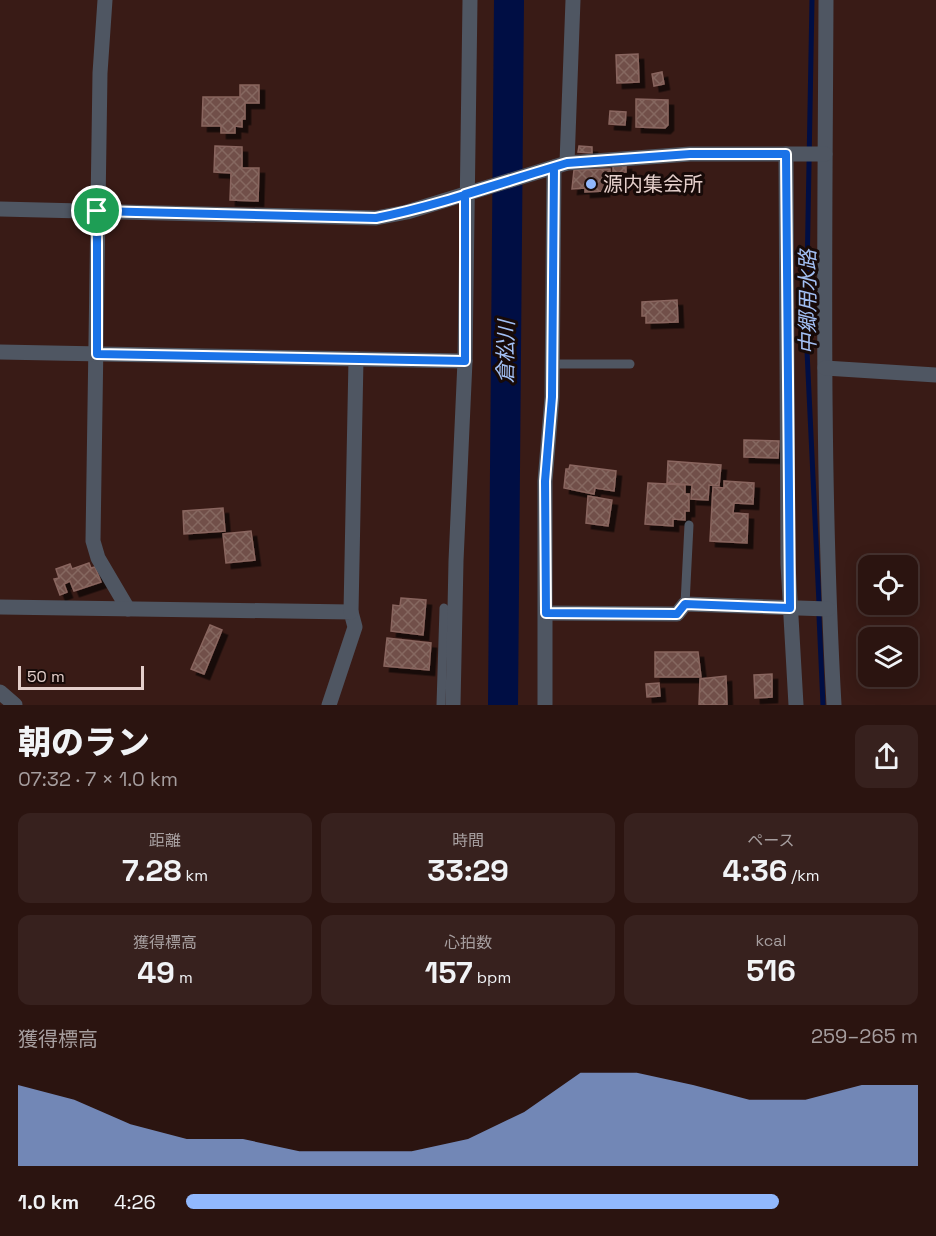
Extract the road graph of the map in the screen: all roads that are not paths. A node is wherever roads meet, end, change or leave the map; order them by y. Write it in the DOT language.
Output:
graph roads {
  1 [pos="105,0"];
  2 [pos="470,0"];
  3 [pos="573,0"];
  4 [pos="826,0"];
  5 [pos="786,154"];
  6 [pos="825,154"];
  7 [pos="560,165"];
  8 [pos="465,194"];
  9 [pos="0,209"];
  10 [pos="97,211"];
  11 [pos="0,352"];
  12 [pos="97,354"];
  13 [pos="356,359"];
  14 [pos="465,361"];
  15 [pos="553,364"];
  16 [pos="630,364"];
  17 [pos="825,368"];
  18 [pos="936,375"];
  19 [pos="689,525"];
  20 [pos="685,604"];
  21 [pos="0,607"];
  22 [pos="444,608"];
  23 [pos="790,608"];
  24 [pos="128,609"];
  25 [pos="828,609"];
  26 [pos="351,612"];
  27 [pos="546,613"];
  28 [pos="0,692"];
  29 [pos="15,705"];
  30 [pos="329,705"];
  31 [pos="441,705"];
  32 [pos="453,705"];
  33 [pos="545,705"];
  34 [pos="796,705"];
  35 [pos="834,705"];
  1 -- 10 [label="street"];
  2 -- 8 [label="street"];
  3 -- 7 [label="street"];
  4 -- 6 [label="street"];
  5 -- 6 [label="street"];
  5 -- 7 [label="street"];
  5 -- 23 [label="street"];
  6 -- 17 [label="street"];
  7 -- 8 [label="street"];
  7 -- 15 [label="street"];
  8 -- 10 [label="street"];
  8 -- 14 [label="street"];
  9 -- 10 [label="street"];
  10 -- 12 [label="street"];
  11 -- 12 [label="street"];
  12 -- 13 [label="street"];
  12 -- 24 [label="street"];
  13 -- 14 [label="street"];
  13 -- 26 [label="street"];
  14 -- 32 [label="street"];
  15 -- 16 [label="lane"];
  15 -- 27 [label="street"];
  17 -- 18 [label="street"];
  17 -- 25 [label="street"];
  19 -- 20 [label="lane"];
  20 -- 23 [label="street"];
  20 -- 27 [label="street"];
  21 -- 24 [label="street"];
  22 -- 31 [label="lane"];
  23 -- 25 [label="street"];
  23 -- 34 [label="street"];
  24 -- 26 [label="street"];
  25 -- 35 [label="street"];
  26 -- 30 [label="street"];
  27 -- 33 [label="street"];
  28 -- 29 [label="street"];
}
